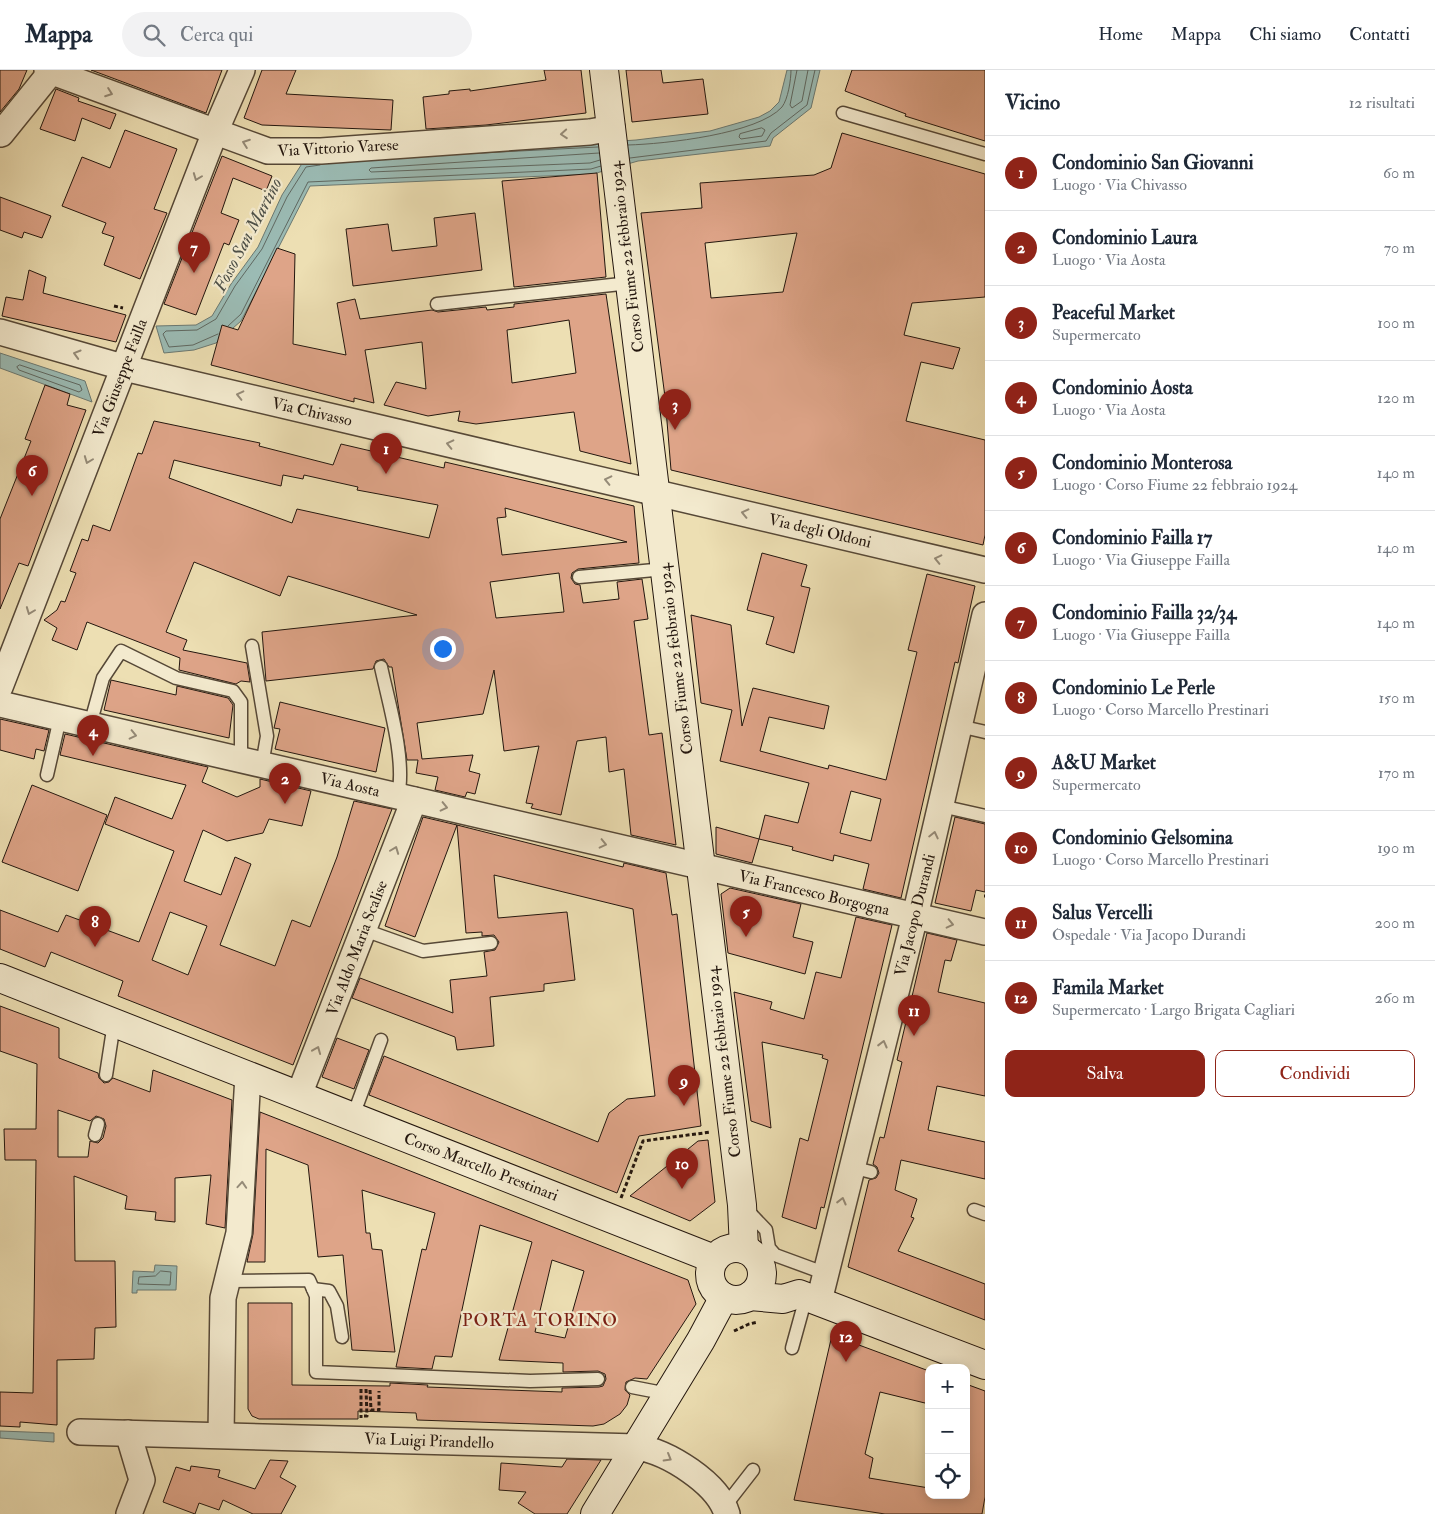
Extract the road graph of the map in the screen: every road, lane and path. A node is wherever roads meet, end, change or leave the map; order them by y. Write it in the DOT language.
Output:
graph roads {
  1 [pos="242,70"];
  2 [pos="604,70"];
  3 [pos="49,71"];
  4 [pos="85,76"];
  5 [pos="843,113"];
  6 [pos="214,132"];
  7 [pos="1,134"];
  8 [pos="613,135"];
  9 [pos="985,154"];
  10 [pos="630,283"];
  11 [pos="437,304"];
  12 [pos="0,332"];
  13 [pos="124,368"];
  14 [pos="656,491"];
  15 [pos="665,569"];
  16 [pos="985,570"];
  17 [pos="579,577"];
  18 [pos="985,615"];
  19 [pos="252,646"];
  20 [pos="381,667"];
  21 [pos="0,687"];
  22 [pos="0,704"];
  23 [pos="60,718"];
  24 [pos="90,725"];
  25 [pos="959,726"];
  26 [pos="985,732"];
  27 [pos="251,762"];
  28 [pos="47,775"];
  29 [pos="406,798"];
  30 [pos="941,806"];
  31 [pos="985,816"];
  32 [pos="701,866"];
  33 [pos="915,916"];
  34 [pos="364,930"];
  35 [pos="985,932"];
  36 [pos="491,943"];
  37 [pos="0,978"];
  38 [pos="114,1023"];
  39 [pos="381,1040"];
  40 [pos="106,1075"];
  41 [pos="248,1075"];
  42 [pos="299,1095"];
  43 [pos="353,1116"];
  44 [pos="711,1132"];
  45 [pos="620,1202"];
  46 [pos="742,1205"];
  47 [pos="752,1258"];
  48 [pos="714,1259"];
  49 [pos="278,1271"];
  50 [pos="824,1273"];
  51 [pos="264,1280"];
  52 [pos="227,1281"];
  53 [pos="313,1289"];
  54 [pos="737,1296"];
  55 [pos="808,1297"];
  56 [pos="762,1322"];
  57 [pos="732,1332"];
  58 [pos="342,1336"];
  59 [pos="792,1348"];
  60 [pos="985,1365"];
  61 [pos="598,1379"];
  62 [pos="361,1385"];
  63 [pos="632,1386"];
  64 [pos="668,1394"];
  65 [pos="379,1407"];
  66 [pos="361,1413"];
  67 [pos="367,1413"];
  68 [pos="80,1432"];
  69 [pos="128,1433"];
  70 [pos="222,1436"];
  71 [pos="637,1447"];
  72 [pos="753,1470"];
  73 [pos="726,1510"];
  74 [pos="130,1514"];
  75 [pos="595,1514"];
  1 -- 6 [label="street, Via Giuseppe Failla"];
  2 -- 8 [label="main road, Corso Fiume 22 febbraio 1924"];
  3 -- 4 [label="street, Via Vittorio Varese"];
  3 -- 7 [label="street"];
  4 -- 6 [label="street, Via Vittorio Varese, one-way"];
  5 -- 9 [label="lane"];
  8 -- 6 [label="street, Via Vittorio Varese, one-way"];
  6 -- 13 [label="street, Via Giuseppe Failla, one-way"];
  8 -- 10 [label="main road, Corso Fiume 22 febbraio 1924"];
  10 -- 11 [label="lane"];
  10 -- 14 [label="main road, Corso Fiume 22 febbraio 1924"];
  13 -- 12 [label="street, Via Chivasso, one-way"];
  14 -- 13 [label="street, Via Chivasso, one-way"];
  13 -- 21 [label="street, Via Giuseppe Failla, one-way"];
  14 -- 15 [label="main road, Corso Fiume 22 febbraio 1924"];
  16 -- 14 [label="street, Via degli Oldoni, one-way"];
  15 -- 17 [label="lane"];
  15 -- 32 [label="main road, Corso Fiume 22 febbraio 1924"];
  18 -- 25 [label="street, Via Jacopo Durandi"];
  19 -- 27 [label="lane"];
  20 -- 29 [label="lane"];
  22 -- 23 [label="street, Via Aosta"];
  23 -- 24 [label="street, Via Aosta"];
  23 -- 28 [label="lane"];
  24 -- 27 [label="street, Via Aosta, one-way"];
  24 -- 27 [label="lane"];
  25 -- 26 [label="lane"];
  25 -- 30 [label="street, Via Jacopo Durandi"];
  27 -- 29 [label="street, Via Aosta"];
  29 -- 32 [label="street, Via Aosta, one-way"];
  34 -- 29 [label="street, Via Aldo Maria Scalise, one-way"];
  30 -- 31 [label="lane"];
  33 -- 30 [label="street, Via Jacopo Durandi, one-way"];
  32 -- 33 [label="street, Via Francesco Borgogna"];
  32 -- 46 [label="main road, Corso Fiume 22 febbraio 1924"];
  33 -- 35 [label="street, Via Francesco Borgogna, one-way"];
  50 -- 33 [label="street, Via Jacopo Durandi, one-way"];
  34 -- 36 [label="lane"];
  42 -- 34 [label="street, Via Aldo Maria Scalise, one-way"];
  37 -- 38 [label="main road, Corso Marcello Prestinari"];
  38 -- 40 [label="lane"];
  38 -- 41 [label="main road, Corso Marcello Prestinari"];
  39 -- 43 [label="lane"];
  41 -- 42 [label="main road, Corso Marcello Prestinari"];
  52 -- 41 [label="street, one-way"];
  42 -- 43 [label="main road, Corso Marcello Prestinari"];
  43 -- 48 [label="main road, Corso Marcello Prestinari"];
  44 -- 45 [label="path"];
  46 -- 47 [label="main road, Corso Fiume 22 febbraio 1924"];
  46 -- 50 [label="lane"];
  47 -- 48 [label="main road"];
  47 -- 54 [label="main road"];
  47 -- 55 [label="main road"];
  48 -- 54 [label="main road"];
  49 -- 51 [label="lane"];
  50 -- 55 [label="street, Via Jacopo Durandi"];
  51 -- 52 [label="lane"];
  51 -- 53 [label="lane"];
  52 -- 70 [label="street"];
  53 -- 58 [label="lane"];
  53 -- 61 [label="lane"];
  54 -- 55 [label="main road"];
  54 -- 64 [label="main road"];
  55 -- 59 [label="lane"];
  55 -- 60 [label="main road"];
  56 -- 57 [label="path"];
  62 -- 66 [label="path"];
  63 -- 64 [label="lane"];
  64 -- 71 [label="main road"];
  65 -- 67 [label="path"];
  68 -- 69 [label="street, Via Luigi Pirandello"];
  69 -- 70 [label="street, Via Luigi Pirandello"];
  69 -- 74 [label="street"];
  70 -- 71 [label="street, Via Luigi Pirandello"];
  71 -- 73 [label="street, Via Luigi Pirandello, one-way"];
  71 -- 75 [label="main road"];
  72 -- 73 [label="lane"];
}
